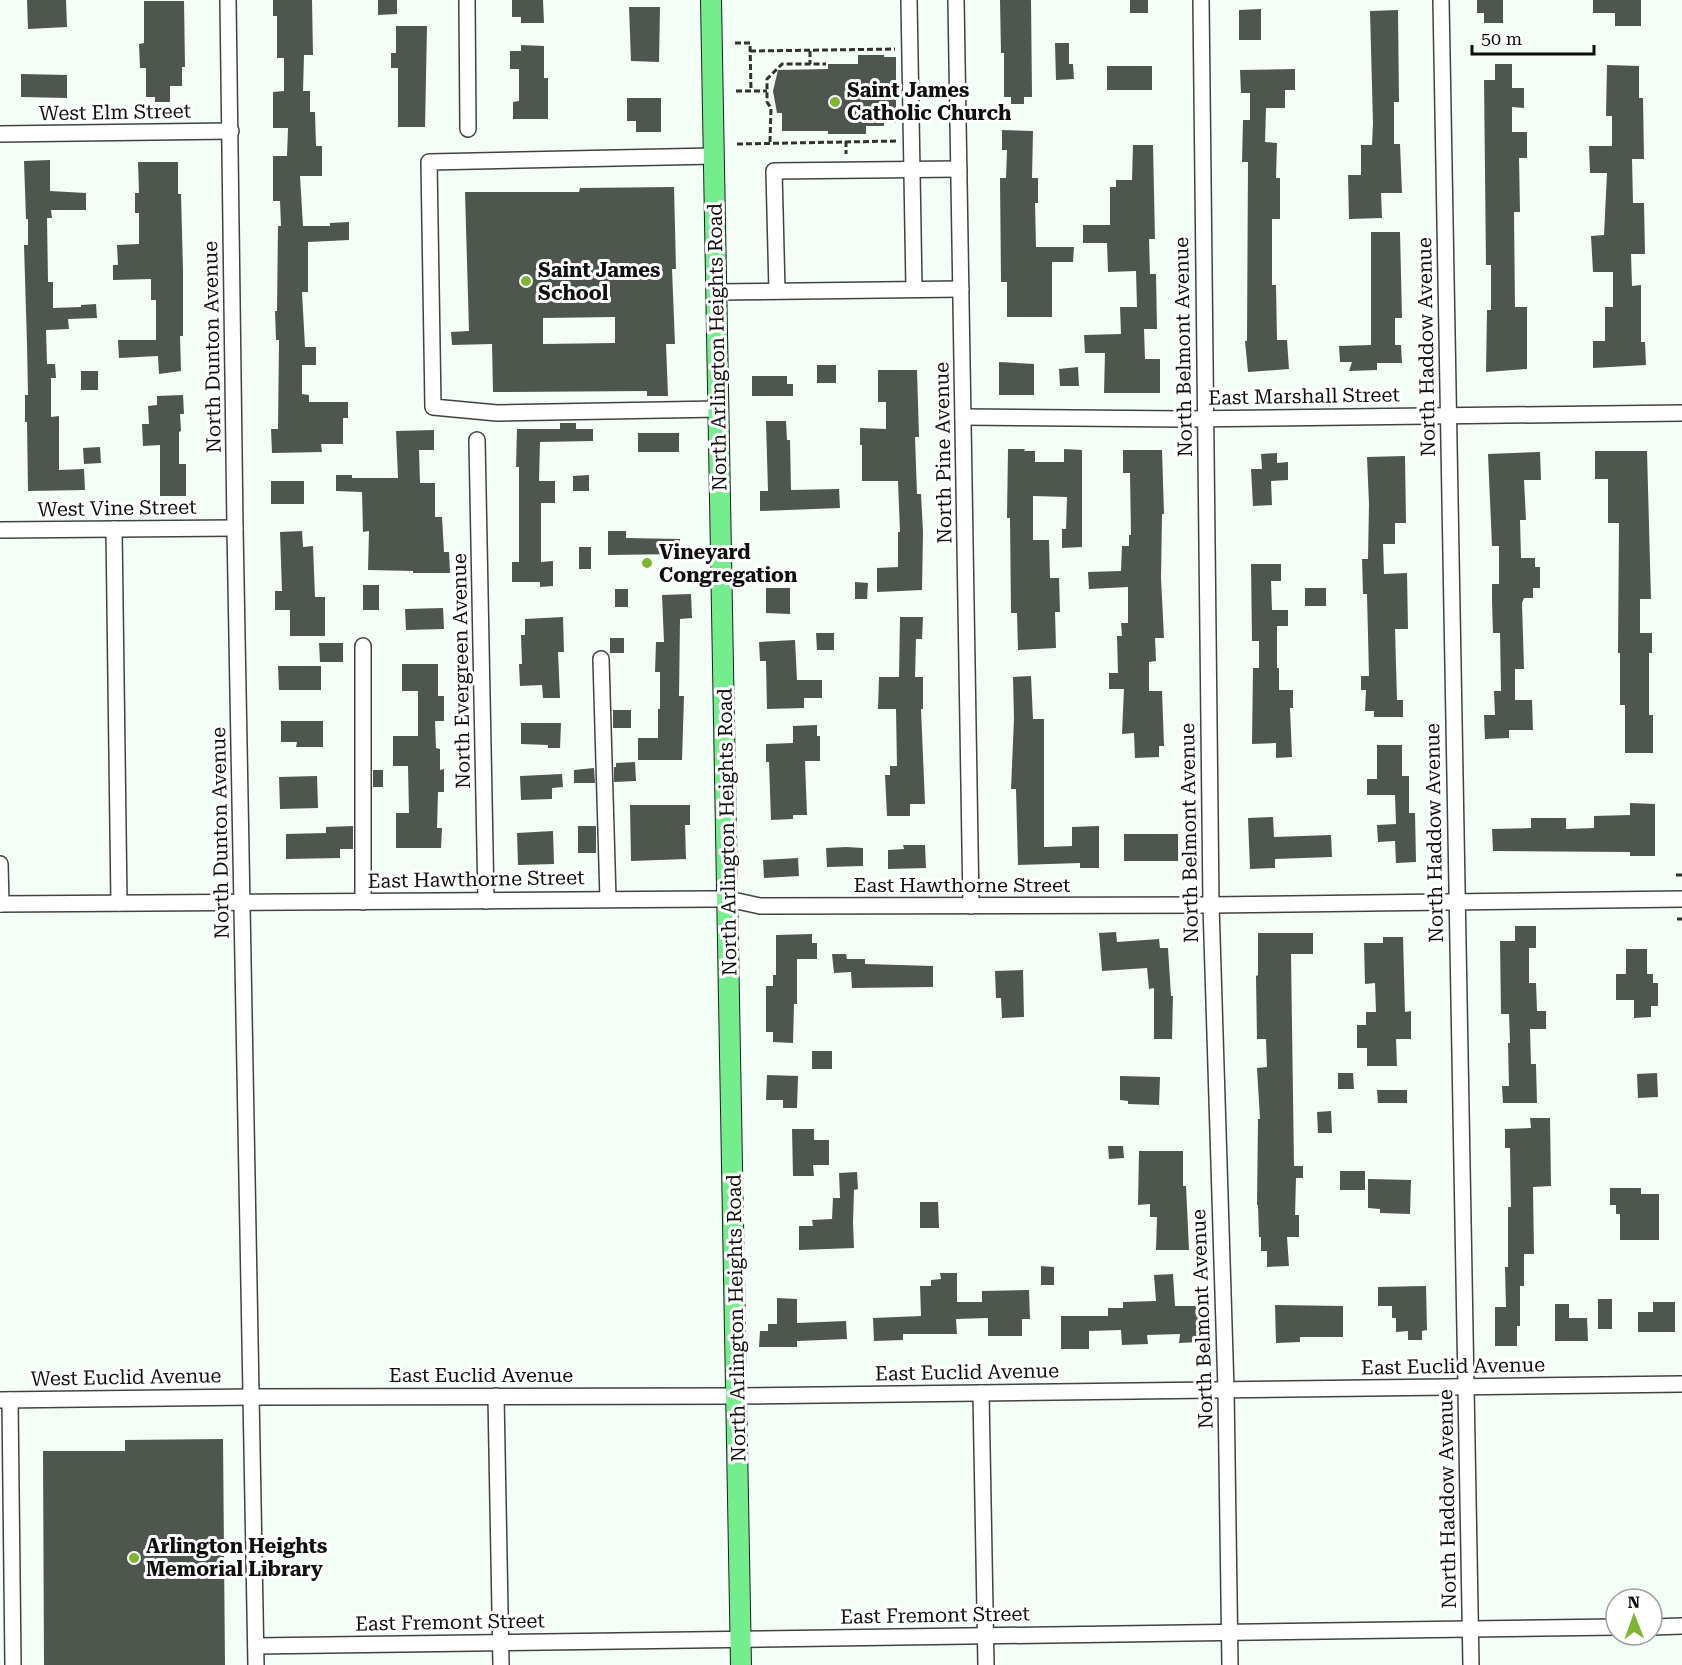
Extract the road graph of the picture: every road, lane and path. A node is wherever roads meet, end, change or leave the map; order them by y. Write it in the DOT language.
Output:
graph roads {
  1 [pos="228,0"];
  2 [pos="467,0"];
  3 [pos="711,0"];
  4 [pos="909,0"];
  5 [pos="956,0"];
  6 [pos="1201,0"];
  7 [pos="1442,0"];
  8 [pos="735,44"];
  9 [pos="910,49"];
  10 [pos="810,50"];
  11 [pos="750,51"];
  12 [pos="810,64"];
  13 [pos="826,64"];
  14 [pos="736,91"];
  15 [pos="751,91"];
  16 [pos="767,91"];
  17 [pos="468,129"];
  18 [pos="231,131"];
  19 [pos="0,134"];
  20 [pos="912,140"];
  21 [pos="770,142"];
  22 [pos="737,144"];
  23 [pos="714,156"];
  24 [pos="959,169"];
  25 [pos="912,170"];
  26 [pos="914,289"];
  27 [pos="961,289"];
  28 [pos="777,291"];
  29 [pos="716,292"];
  30 [pos="718,409"];
  31 [pos="1682,413"];
  32 [pos="1448,415"];
  33 [pos="963,417"];
  34 [pos="1205,419"];
  35 [pos="477,440"];
  36 [pos="235,528"];
  37 [pos="114,529"];
  38 [pos="0,530"];
  39 [pos="363,646"];
  40 [pos="601,659"];
  41 [pos="0,864"];
  42 [pos="1676,874"];
  43 [pos="1682,875"];
  44 [pos="608,899"];
  45 [pos="728,899"];
  46 [pos="1682,899"];
  47 [pos="486,901"];
  48 [pos="242,902"];
  49 [pos="363,902"];
  50 [pos="1456,902"];
  51 [pos="119,903"];
  52 [pos="0,904"];
  53 [pos="1211,905"];
  54 [pos="971,906"];
  55 [pos="1682,1384"];
  56 [pos="1466,1387"];
  57 [pos="1226,1390"];
  58 [pos="981,1393"];
  59 [pos="252,1396"];
  60 [pos="496,1396"];
  61 [pos="738,1396"];
  62 [pos="5,1400"];
  63 [pos="1682,1626"];
  64 [pos="1604,1627"];
  65 [pos="1664,1627"];
  66 [pos="1470,1629"];
  67 [pos="1230,1632"];
  68 [pos="986,1636"];
  69 [pos="741,1639"];
  70 [pos="501,1642"];
  71 [pos="6,1646"];
  72 [pos="256,1646"];
  73 [pos="13,1665"];
  74 [pos="256,1665"];
  75 [pos="501,1665"];
  76 [pos="741,1665"];
  77 [pos="986,1665"];
  78 [pos="1230,1665"];
  79 [pos="1471,1665"];
  1 -- 18 [label="street, North Dunton Avenue"];
  2 -- 17 [label="street"];
  3 -- 23 [label="main road, North Arlington Heights Road"];
  4 -- 9 [label="street"];
  5 -- 24 [label="street, North Pine Avenue"];
  6 -- 34 [label="street, North Belmont Avenue"];
  7 -- 32 [label="street, North Haddow Avenue"];
  8 -- 11 [label="path"];
  9 -- 10 [label="path"];
  9 -- 20 [label="street"];
  10 -- 11 [label="path"];
  10 -- 12 [label="path"];
  11 -- 15 [label="path"];
  12 -- 13 [label="path"];
  12 -- 16 [label="path"];
  14 -- 15 [label="path"];
  15 -- 16 [label="path"];
  16 -- 21 [label="path"];
  18 -- 19 [label="street, West Elm Street"];
  18 -- 36 [label="street, North Dunton Avenue"];
  20 -- 21 [label="path"];
  20 -- 25 [label="street"];
  21 -- 22 [label="path"];
  23 -- 29 [label="main road, North Arlington Heights Road"];
  23 -- 30 [label="street"];
  24 -- 25 [label="street"];
  24 -- 27 [label="street, North Pine Avenue"];
  25 -- 26 [label="street"];
  25 -- 28 [label="street"];
  26 -- 27 [label="street"];
  26 -- 28 [label="street"];
  27 -- 33 [label="street, North Pine Avenue"];
  28 -- 29 [label="street"];
  29 -- 30 [label="main road, North Arlington Heights Road"];
  30 -- 45 [label="main road, North Arlington Heights Road"];
  31 -- 32 [label="street, East Marshall Street"];
  32 -- 34 [label="street, East Marshall Street"];
  32 -- 50 [label="street, North Haddow Avenue"];
  33 -- 34 [label="street, East Marshall Street"];
  33 -- 54 [label="street, North Pine Avenue"];
  34 -- 53 [label="street, North Belmont Avenue"];
  35 -- 47 [label="street, North Evergreen Avenue"];
  36 -- 37 [label="street, West Vine Street"];
  36 -- 48 [label="street, North Dunton Avenue"];
  37 -- 38 [label="street, West Vine Street"];
  37 -- 51 [label="street"];
  39 -- 49 [label="street"];
  40 -- 44 [label="street"];
  41 -- 52 [label="street"];
  42 -- 43 [label="path"];
  44 -- 45 [label="street, East Hawthorne Street"];
  44 -- 47 [label="street, East Hawthorne Street"];
  45 -- 54 [label="street, East Hawthorne Street"];
  45 -- 61 [label="main road, North Arlington Heights Road"];
  46 -- 50 [label="street, East Hawthorne Street"];
  47 -- 49 [label="street, East Hawthorne Street"];
  48 -- 49 [label="street, East Hawthorne Street"];
  48 -- 51 [label="street, East Hawthorne Street"];
  48 -- 59 [label="street, North Dunton Avenue"];
  50 -- 53 [label="street, East Hawthorne Street"];
  50 -- 56 [label="street, North Haddow Avenue"];
  51 -- 52 [label="street, East Hawthorne Street"];
  53 -- 54 [label="street, East Hawthorne Street"];
  53 -- 57 [label="street, North Belmont Avenue"];
  55 -- 56 [label="street, East Euclid Avenue"];
  56 -- 57 [label="street, East Euclid Avenue"];
  56 -- 66 [label="street, North Haddow Avenue"];
  57 -- 58 [label="street, East Euclid Avenue"];
  57 -- 67 [label="street, North Belmont Avenue"];
  58 -- 61 [label="street, East Euclid Avenue"];
  58 -- 68 [label="street"];
  59 -- 60 [label="street, East Euclid Avenue"];
  59 -- 62 [label="street, West Euclid Avenue"];
  59 -- 72 [label="street, North Dunton Avenue"];
  60 -- 61 [label="street, East Euclid Avenue"];
  60 -- 70 [label="street"];
  61 -- 69 [label="main road, North Arlington Heights Road"];
  62 -- 71 [label="street"];
  63 -- 65 [label="street"];
  64 -- 66 [label="street, East Fremont Street"];
  66 -- 67 [label="street, East Fremont Street"];
  66 -- 79 [label="street, North Haddow Avenue"];
  67 -- 68 [label="street, East Fremont Street"];
  67 -- 78 [label="street, North Belmont Avenue"];
  68 -- 69 [label="street, East Fremont Street"];
  68 -- 77 [label="street"];
  69 -- 70 [label="street, East Fremont Street"];
  69 -- 76 [label="main road, North Arlington Heights Road"];
  70 -- 72 [label="street, East Fremont Street"];
  70 -- 75 [label="street"];
  71 -- 73 [label="street"];
  72 -- 74 [label="street, North Dunton Avenue"];
}
